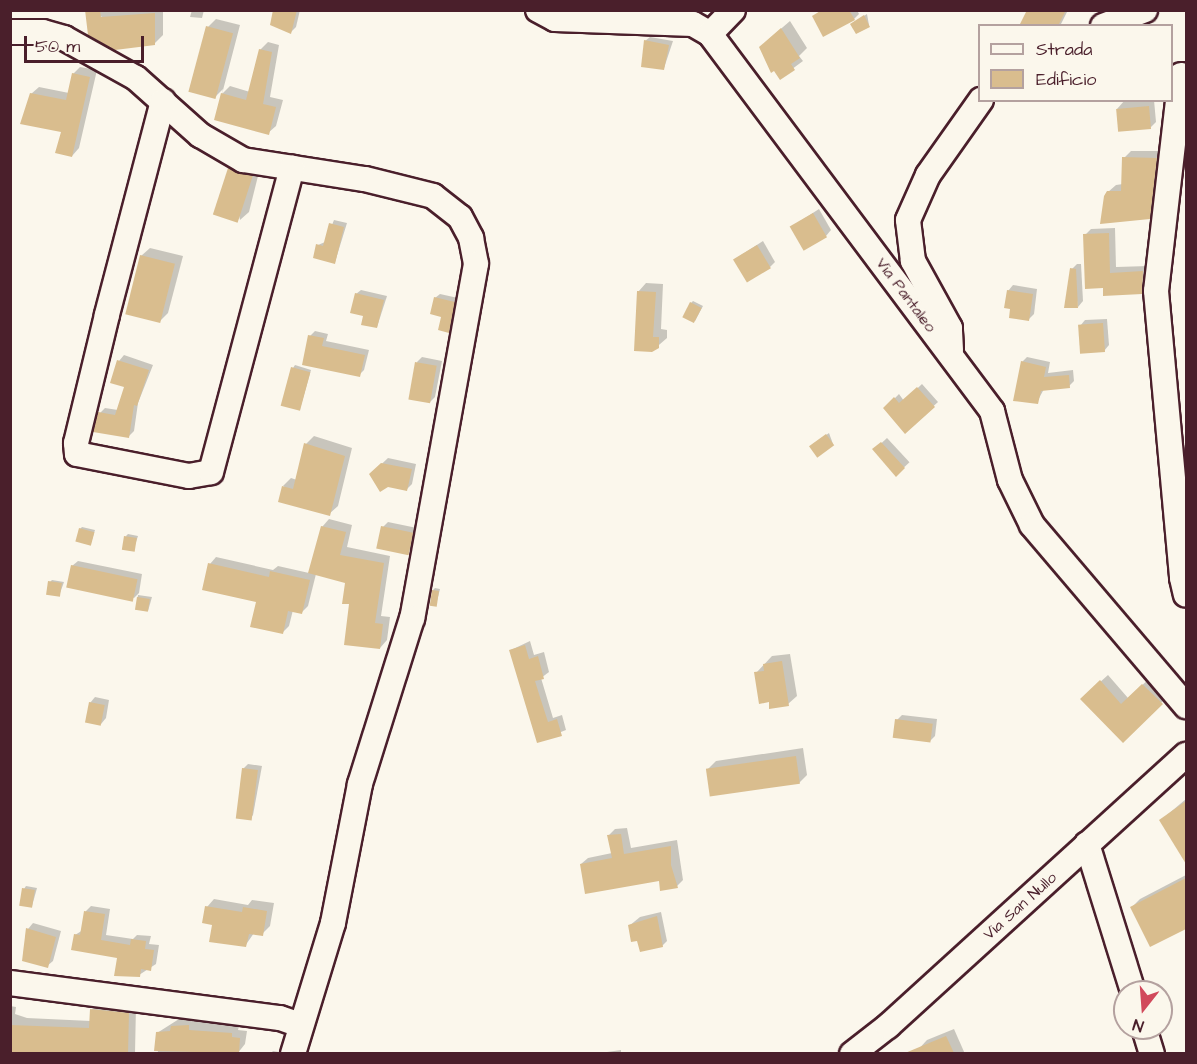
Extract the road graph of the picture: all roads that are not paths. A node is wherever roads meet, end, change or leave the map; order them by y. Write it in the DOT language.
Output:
graph roads {
  1 [pos="538,10"];
  2 [pos="733,10"];
  3 [pos="1145,10"];
  4 [pos="622,15"];
  5 [pos="1108,24"];
  6 [pos="10,32"];
  7 [pos="710,34"];
  8 [pos="1181,75"];
  9 [pos="163,100"];
  10 [pos="980,102"];
  11 [pos="292,168"];
  12 [pos="951,356"];
  13 [pos="1186,595"];
  14 [pos="1184,696"];
  15 [pos="1186,755"];
  16 [pos="1088,844"];
  17 [pos="1129,980"];
  18 [pos="10,983"];
  19 [pos="300,1025"];
  20 [pos="293,1053"];
  21 [pos="852,1053"];
  1 -- 4 [label="street"];
  2 -- 7 [label="street"];
  3 -- 5 [label="street"];
  4 -- 7 [label="street"];
  6 -- 9 [label="street"];
  7 -- 12 [label="street, Via Pantaleo"];
  8 -- 13 [label="street"];
  9 -- 11 [label="street"];
  9 -- 11 [label="street"];
  10 -- 12 [label="street"];
  11 -- 19 [label="street"];
  12 -- 14 [label="street, Via Pantaleo"];
  15 -- 16 [label="street, Via San Nullo"];
  16 -- 17 [label="street"];
  16 -- 21 [label="street, Via San Nullo"];
  18 -- 19 [label="street"];
  19 -- 20 [label="street"];
}
